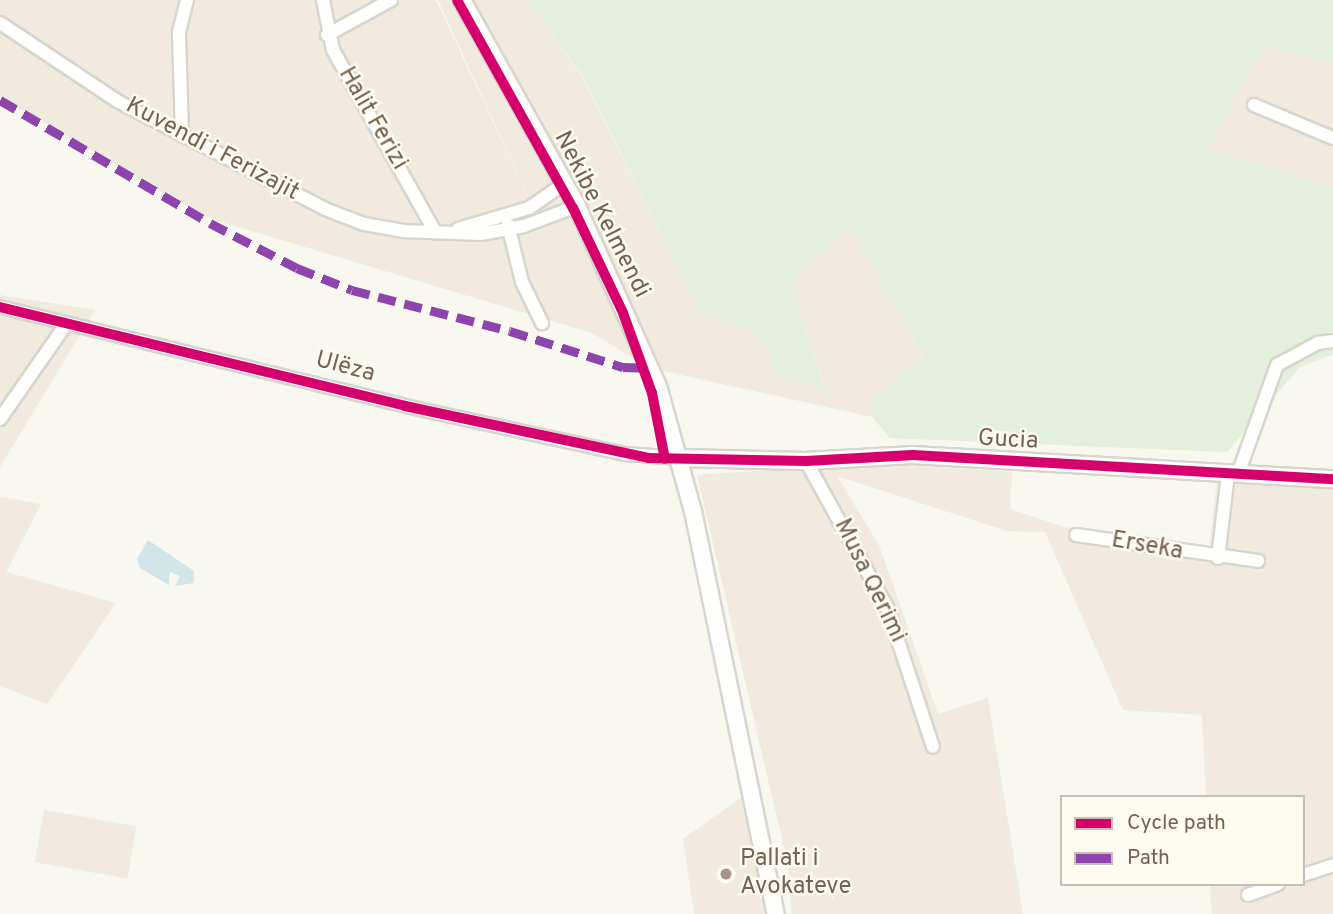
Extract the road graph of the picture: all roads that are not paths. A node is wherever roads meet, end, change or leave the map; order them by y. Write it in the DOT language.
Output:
graph roads {
  1 [pos="187,0"];
  2 [pos="323,0"];
  3 [pos="391,0"];
  4 [pos="462,0"];
  5 [pos="0,23"];
  6 [pos="327,34"];
  7 [pos="1254,105"];
  8 [pos="182,135"];
  9 [pos="1333,138"];
  10 [pos="565,183"];
  11 [pos="578,206"];
  12 [pos="507,223"];
  13 [pos="439,232"];
  14 [pos="0,307"];
  15 [pos="67,323"];
  16 [pos="542,323"];
  17 [pos="1333,341"];
  18 [pos="0,419"];
  19 [pos="680,458"];
  20 [pos="806,461"];
  21 [pos="1233,474"];
  22 [pos="1333,479"];
  23 [pos="1076,535"];
  24 [pos="1218,558"];
  25 [pos="1258,561"];
  26 [pos="933,747"];
  27 [pos="1333,865"];
  28 [pos="1305,874"];
  29 [pos="1273,886"];
  30 [pos="1248,895"];
  31 [pos="776,914"];
  1 -- 8 [label="street"];
  2 -- 6 [label="street, Halit Ferizi"];
  3 -- 6 [label="street"];
  4 -- 10 [label="street, Nekibe Kelmendi"];
  5 -- 8 [label="street, Kuvendi i Ferizajit"];
  6 -- 13 [label="street, Halit Ferizi"];
  7 -- 9 [label="street"];
  8 -- 13 [label="street, Kuvendi i Ferizajit"];
  10 -- 11 [label="street, Nekibe Kelmendi"];
  10 -- 12 [label="street"];
  11 -- 12 [label="street"];
  11 -- 19 [label="street, Nekibe Kelmendi"];
  12 -- 13 [label="street"];
  12 -- 16 [label="street"];
  14 -- 15 [label="street, Ulëza"];
  15 -- 18 [label="street"];
  15 -- 19 [label="street, Ulëza"];
  17 -- 21 [label="street, Erseka"];
  19 -- 20 [label="street, Gucia"];
  19 -- 31 [label="street, Nekibe Kelmendi"];
  20 -- 21 [label="street, Gucia"];
  20 -- 26 [label="street, Musa Qerimi"];
  21 -- 22 [label="street, Gucia"];
  21 -- 24 [label="street, Erseka"];
  23 -- 24 [label="street, Erseka"];
  24 -- 25 [label="street, Erseka"];
  27 -- 28 [label="street"];
  29 -- 30 [label="street"];
}
